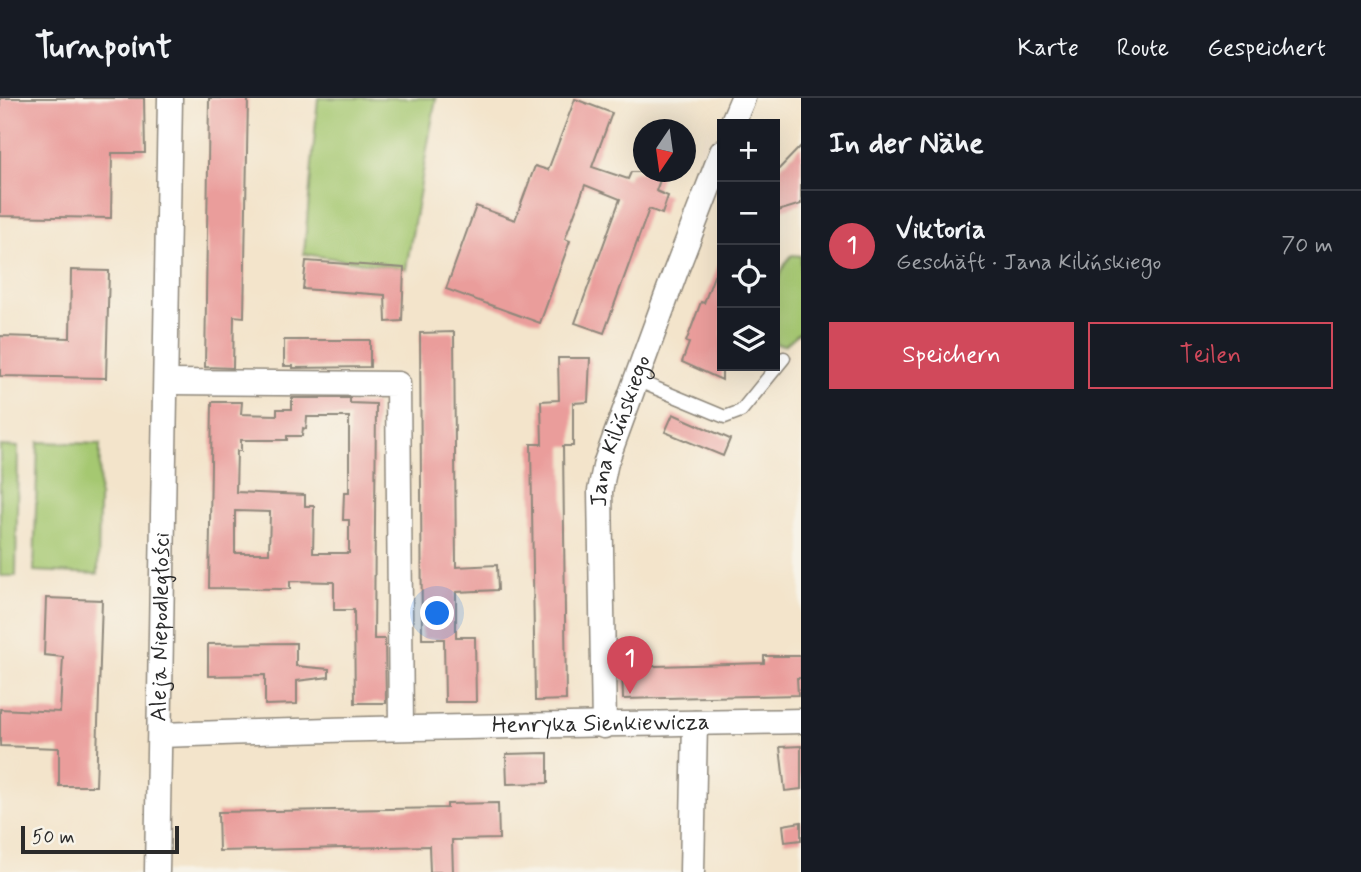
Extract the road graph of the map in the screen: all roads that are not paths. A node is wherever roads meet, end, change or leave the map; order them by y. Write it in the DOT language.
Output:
graph roads {
  1 [pos="170,98"];
  2 [pos="743,98"];
  3 [pos="734,119"];
  4 [pos="717,165"];
  5 [pos="784,358"];
  6 [pos="636,380"];
  7 [pos="166,382"];
  8 [pos="801,721"];
  9 [pos="695,723"];
  10 [pos="604,726"];
  11 [pos="401,727"];
  12 [pos="160,735"];
  13 [pos="157,872"];
  14 [pos="692,872"];
  1 -- 7 [label="street, Aleja Niepodległości"];
  2 -- 3 [label="street"];
  4 -- 6 [label="street, Jana Kilińskiego"];
  5 -- 6 [label="lane"];
  6 -- 10 [label="street, Jana Kilińskiego"];
  7 -- 11 [label="street"];
  7 -- 12 [label="street, Aleja Niepodległości"];
  8 -- 9 [label="street, Henryka Sienkiewicza"];
  9 -- 10 [label="street, Henryka Sienkiewicza"];
  9 -- 14 [label="street"];
  10 -- 11 [label="street, Henryka Sienkiewicza"];
  11 -- 12 [label="street, Henryka Sienkiewicza"];
  12 -- 13 [label="street, Aleja Niepodległości"];
}
